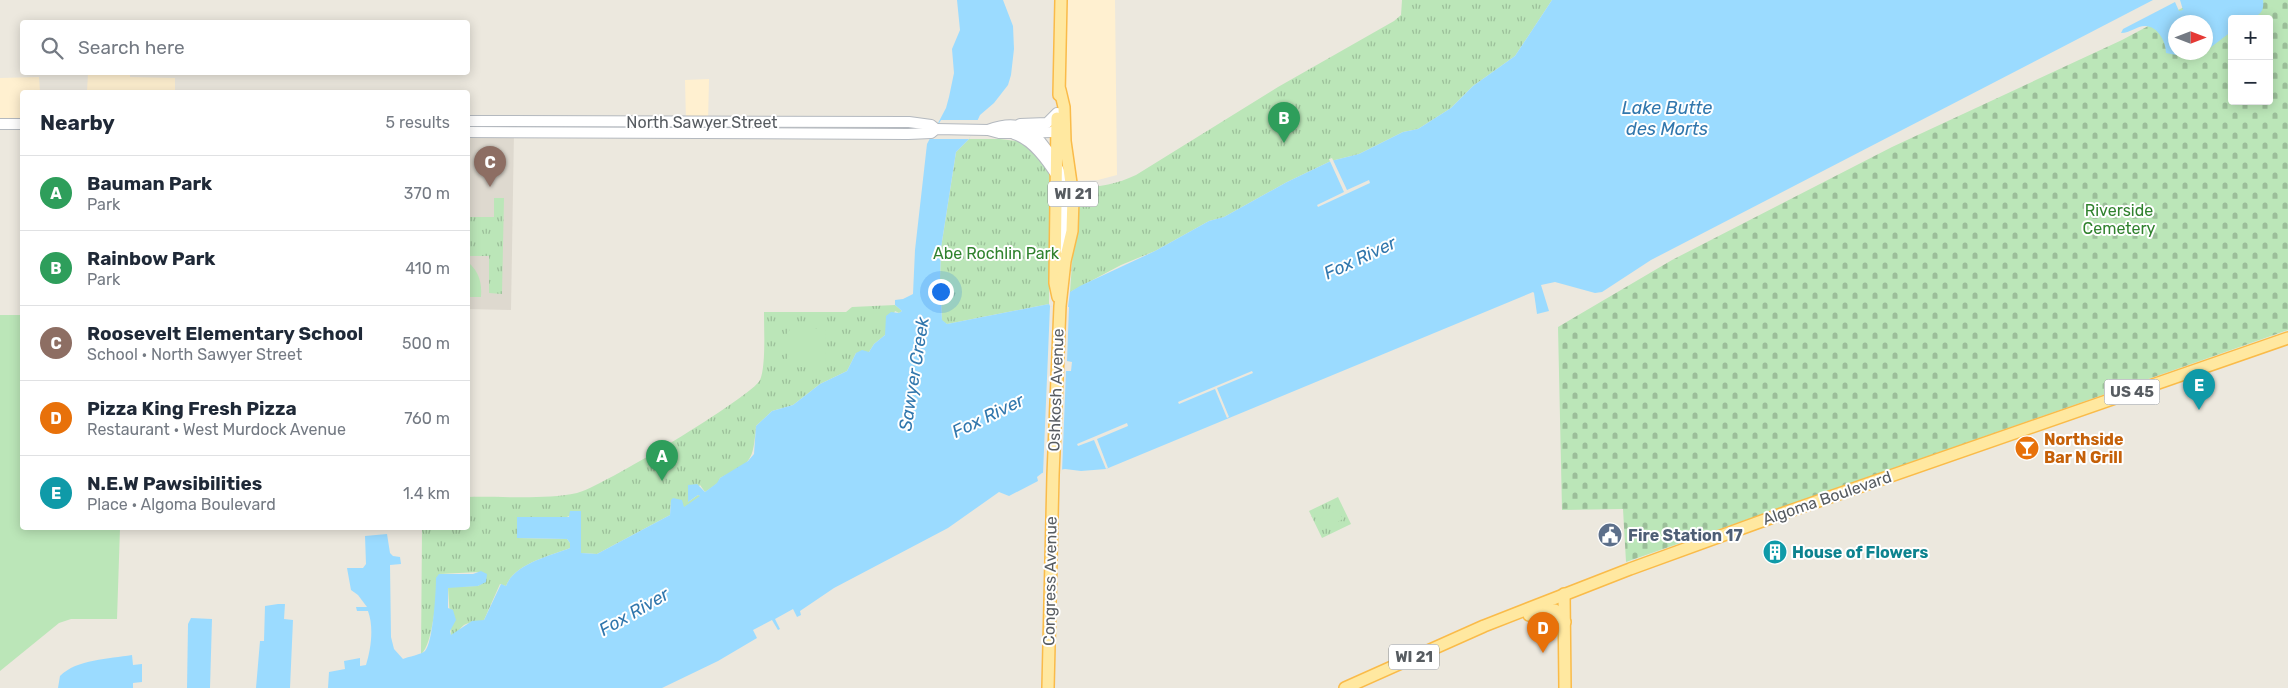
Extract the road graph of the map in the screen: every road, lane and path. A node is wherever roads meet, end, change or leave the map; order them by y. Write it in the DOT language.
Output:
graph roads {
  1 [pos="1061,0"];
  2 [pos="1060,90"];
  3 [pos="1057,113"];
  4 [pos="470,121"];
  5 [pos="0,124"];
  6 [pos="20,124"];
  7 [pos="1060,128"];
  8 [pos="936,129"];
  9 [pos="1013,129"];
  10 [pos="470,132"];
  11 [pos="1032,132"];
  12 [pos="1056,162"];
  13 [pos="1057,176"];
  14 [pos="1065,261"];
  15 [pos="1060,306"];
  16 [pos="2288,338"];
  17 [pos="1053,475"];
  18 [pos="1564,594"];
  19 [pos="1565,622"];
  20 [pos="1484,626"];
  21 [pos="1048,688"];
  22 [pos="1344,688"];
  23 [pos="1565,688"];
  1 -- 2 [label="main road, Oshkosh Avenue / WI 21"];
  2 -- 3 [label="main road, Oshkosh Avenue / WI 21"];
  2 -- 7 [label="main road, Oshkosh Avenue / WI 21"];
  3 -- 7 [label="main road, Oshkosh Avenue / WI 21"];
  3 -- 9 [label="street"];
  4 -- 8 [label="street, North Sawyer Street"];
  5 -- 6 [label="street"];
  7 -- 11 [label="street, North Sawyer Street"];
  7 -- 12 [label="main road, Oshkosh Avenue / WI 21"];
  7 -- 14 [label="main road, Oshkosh Avenue / WI 21"];
  8 -- 9 [label="street, North Sawyer Street"];
  8 -- 10 [label="street, North Sawyer Street"];
  9 -- 11 [label="street, North Sawyer Street"];
  9 -- 13 [label="street"];
  11 -- 12 [label="street"];
  12 -- 13 [label="main road, Oshkosh Avenue / WI 21"];
  12 -- 14 [label="street"];
  13 -- 15 [label="main road, Oshkosh Avenue / WI 21"];
  14 -- 15 [label="main road, Oshkosh Avenue / WI 21"];
  15 -- 17 [label="main road, Oshkosh Avenue / WI 21"];
  16 -- 18 [label="main road, Algoma Boulevard / US 45"];
  17 -- 21 [label="main road, Congress Avenue / WI 21"];
  18 -- 19 [label="main road"];
  18 -- 20 [label="main road, Algoma Boulevard / WI 21"];
  19 -- 20 [label="main road"];
  19 -- 23 [label="main road"];
  20 -- 22 [label="main road, Algoma Boulevard / WI 21"];
}
